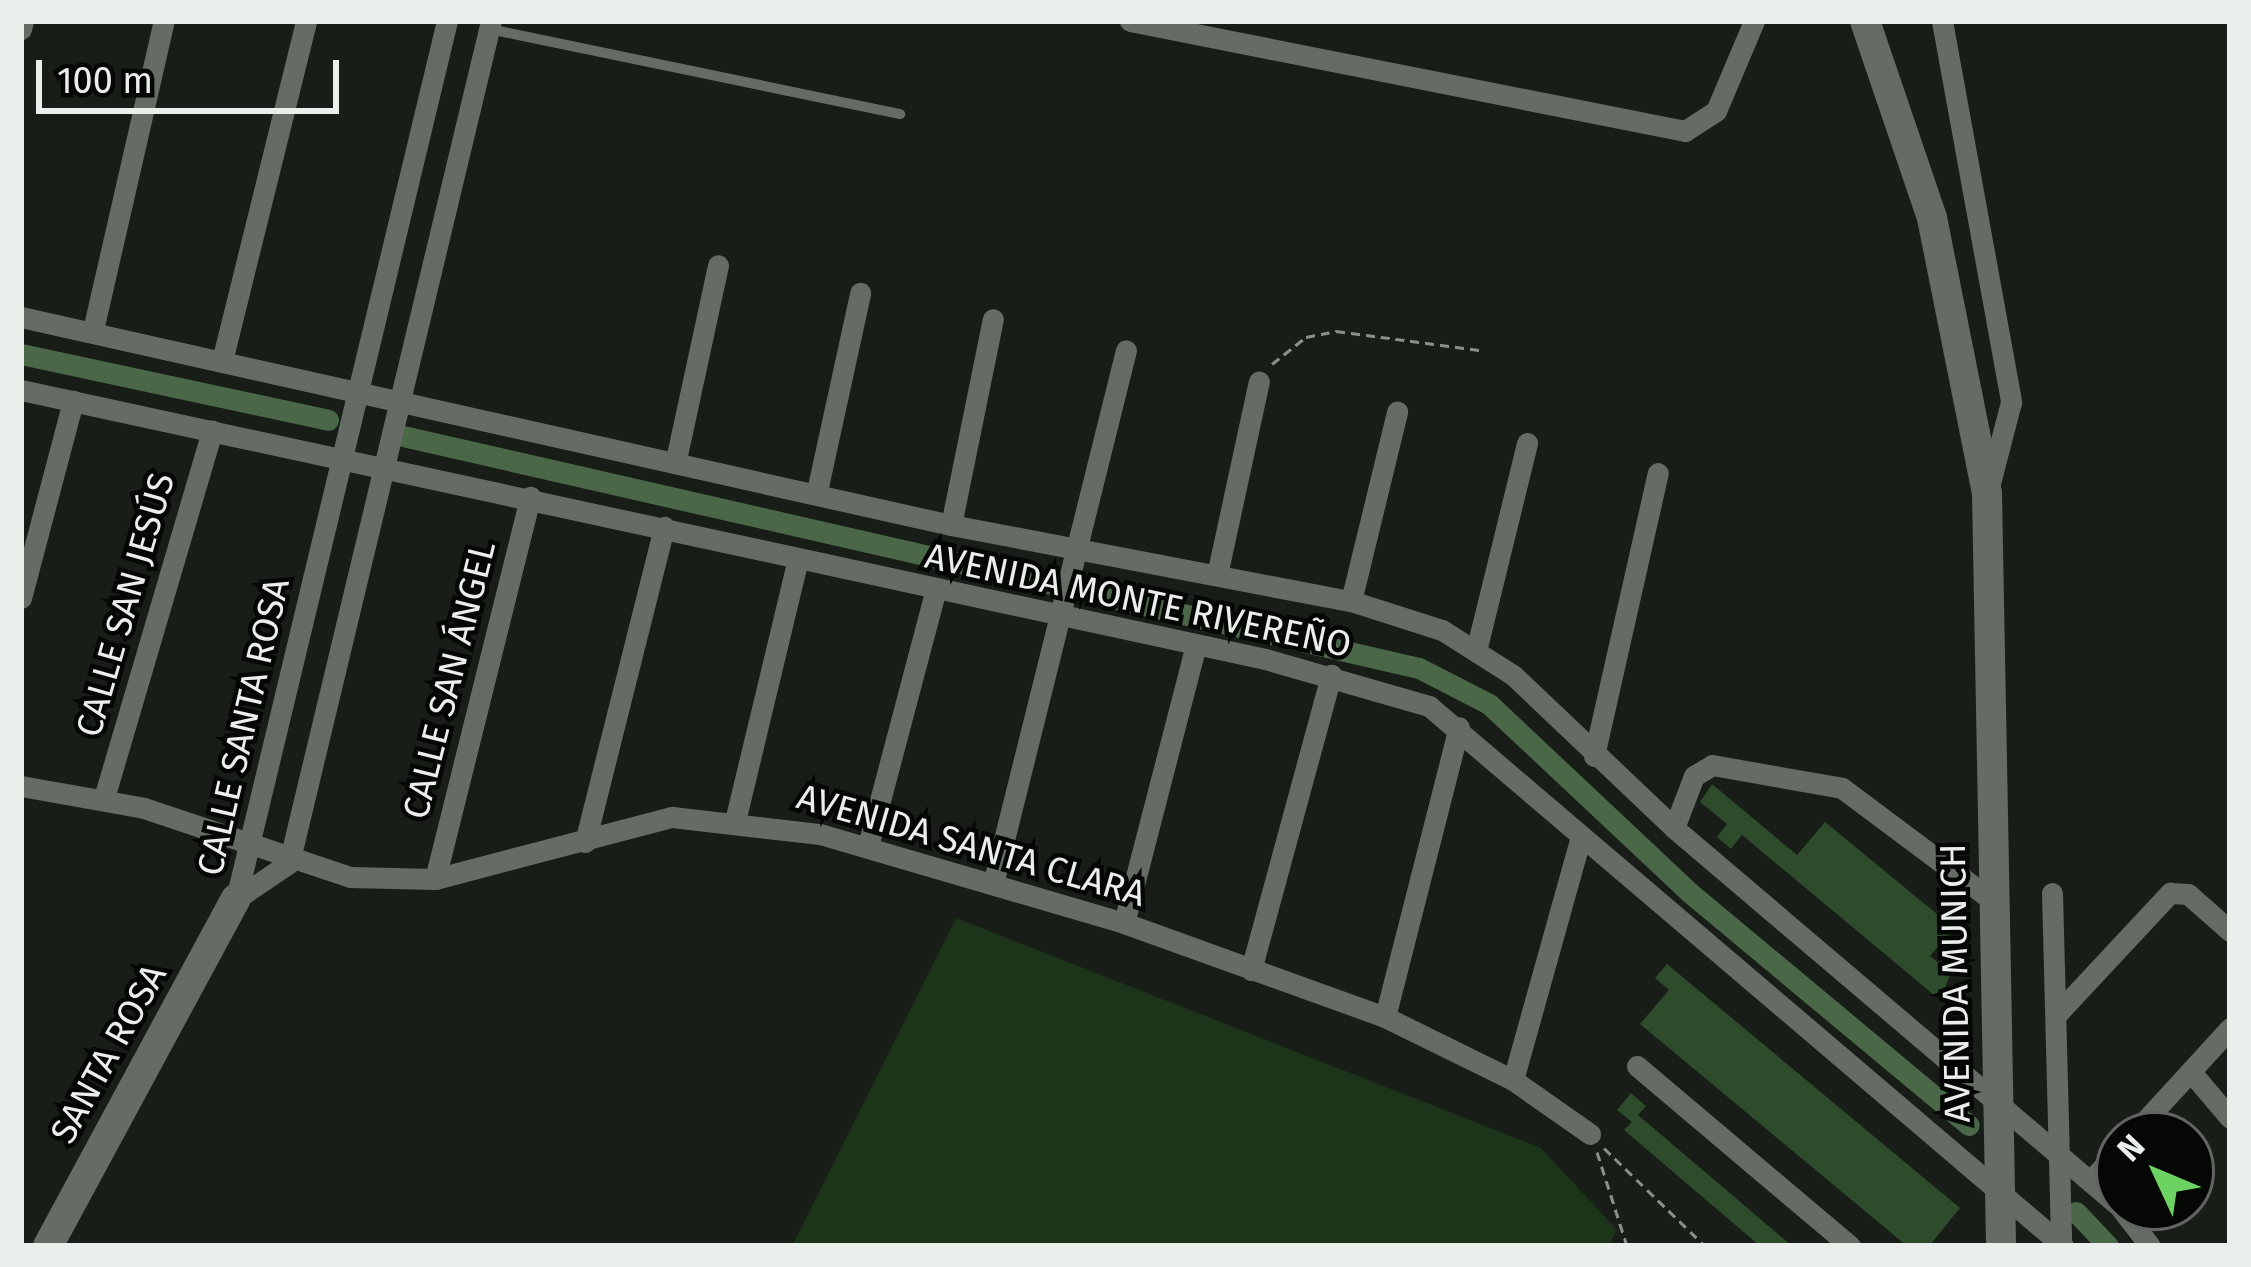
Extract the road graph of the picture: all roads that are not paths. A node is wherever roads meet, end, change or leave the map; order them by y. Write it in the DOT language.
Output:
graph roads {
  1 [pos="164,21"];
  2 [pos="306,21"];
  3 [pos="447,21"];
  4 [pos="457,21"];
  5 [pos="1130,21"];
  6 [pos="1754,21"];
  7 [pos="1865,21"];
  8 [pos="1942,21"];
  9 [pos="490,25"];
  10 [pos="900,114"];
  11 [pos="718,265"];
  12 [pos="860,293"];
  13 [pos="21,317"];
  14 [pos="993,319"];
  15 [pos="93,330"];
  16 [pos="1126,350"];
  17 [pos="223,357"];
  18 [pos="1259,381"];
  19 [pos="358,388"];
  20 [pos="21,390"];
  21 [pos="401,396"];
  22 [pos="73,401"];
  23 [pos="1397,412"];
  24 [pos="212,431"];
  25 [pos="1527,443"];
  26 [pos="677,455"];
  27 [pos="341,460"];
  28 [pos="384,466"];
  29 [pos="1658,473"];
  30 [pos="817,491"];
  31 [pos="1987,494"];
  32 [pos="530,497"];
  33 [pos="951,525"];
  34 [pos="664,527"];
  35 [pos="1075,551"];
  36 [pos="798,559"];
  37 [pos="1217,575"];
  38 [pos="934,592"];
  39 [pos="21,598"];
  40 [pos="1351,601"];
  41 [pos="1059,619"];
  42 [pos="1196,644"];
  43 [pos="1477,647"];
  44 [pos="1331,675"];
  45 [pos="1459,727"];
  46 [pos="1594,756"];
  47 [pos="21,786"];
  48 [pos="104,798"];
  49 [pos="736,817"];
  50 [pos="1674,827"];
  51 [pos="1581,837"];
  52 [pos="585,842"];
  53 [pos="868,846"];
  54 [pos="248,850"];
  55 [pos="289,862"];
  56 [pos="435,879"];
  57 [pos="993,884"];
  58 [pos="2052,892"];
  59 [pos="236,898"];
  60 [pos="1993,902"];
  61 [pos="1124,923"];
  62 [pos="2230,931"];
  63 [pos="1251,970"];
  64 [pos="2056,1014"];
  65 [pos="1385,1017"];
  66 [pos="2230,1028"];
  67 [pos="1637,1066"];
  68 [pos="2192,1072"];
  69 [pos="1513,1080"];
  70 [pos="1998,1099"];
  71 [pos="2155,1111"];
  72 [pos="2230,1118"];
  73 [pos="1590,1134"];
  74 [pos="2059,1147"];
  75 [pos="2094,1177"];
  76 [pos="2000,1194"];
  77 [pos="2062,1245"];
  78 [pos="48,1246"];
  79 [pos="1850,1246"];
  80 [pos="2001,1246"];
  1 -- 15 [label="street"];
  2 -- 17 [label="street"];
  3 -- 19 [label="street, CALLE SANTA ROSA"];
  4 -- 9 [label="street"];
  5 -- 6 [label="street"];
  7 -- 31 [label="main road, AVENIDA MUNICH"];
  8 -- 31 [label="street"];
  9 -- 10 [label="lane"];
  9 -- 21 [label="street, CALLE SANTA ROSA"];
  11 -- 26 [label="street"];
  12 -- 30 [label="street"];
  13 -- 15 [label="street, AVENIDA MONTE RIVEREÑO"];
  14 -- 33 [label="street"];
  15 -- 17 [label="street, AVENIDA MONTE RIVEREÑO"];
  16 -- 35 [label="street"];
  17 -- 19 [label="street, AVENIDA MONTE RIVEREÑO"];
  18 -- 37 [label="street"];
  19 -- 21 [label="street, AVENIDA MONTE RIVEREÑO"];
  19 -- 27 [label="street, CALLE SANTA ROSA"];
  20 -- 22 [label="street, AVENIDA MONTE RIVEREÑO"];
  21 -- 26 [label="street, AVENIDA MONTE RIVEREÑO"];
  21 -- 28 [label="street, CALLE SANTA ROSA"];
  22 -- 24 [label="street, AVENIDA MONTE RIVEREÑO"];
  22 -- 39 [label="street"];
  23 -- 40 [label="street"];
  24 -- 27 [label="street, AVENIDA MONTE RIVEREÑO"];
  24 -- 48 [label="street, CALLE SAN JESÚS"];
  25 -- 43 [label="street"];
  26 -- 30 [label="street, AVENIDA MONTE RIVEREÑO"];
  27 -- 28 [label="street, AVENIDA MONTE RIVEREÑO"];
  27 -- 54 [label="street, CALLE SANTA ROSA"];
  28 -- 32 [label="street, AVENIDA MONTE RIVEREÑO"];
  28 -- 55 [label="street, CALLE SANTA ROSA"];
  29 -- 46 [label="street"];
  30 -- 33 [label="street, AVENIDA MONTE RIVEREÑO"];
  31 -- 60 [label="main road, AVENIDA MUNICH"];
  32 -- 34 [label="street, AVENIDA MONTE RIVEREÑO"];
  32 -- 56 [label="street, CALLE SAN ÁNGEL"];
  33 -- 35 [label="street, AVENIDA MONTE RIVEREÑO"];
  34 -- 36 [label="street, AVENIDA MONTE RIVEREÑO"];
  34 -- 52 [label="street"];
  35 -- 37 [label="street, AVENIDA MONTE RIVEREÑO"];
  35 -- 41 [label="street"];
  36 -- 38 [label="street, AVENIDA MONTE RIVEREÑO"];
  36 -- 49 [label="street"];
  37 -- 40 [label="street, AVENIDA MONTE RIVEREÑO"];
  38 -- 41 [label="street, AVENIDA MONTE RIVEREÑO"];
  38 -- 53 [label="street"];
  40 -- 43 [label="street, AVENIDA MONTE RIVEREÑO"];
  41 -- 42 [label="street, AVENIDA MONTE RIVEREÑO"];
  41 -- 57 [label="street"];
  42 -- 44 [label="street, AVENIDA MONTE RIVEREÑO"];
  42 -- 61 [label="street"];
  43 -- 46 [label="street, AVENIDA MONTE RIVEREÑO"];
  44 -- 45 [label="street, AVENIDA MONTE RIVEREÑO"];
  44 -- 63 [label="street"];
  45 -- 51 [label="street, AVENIDA MONTE RIVEREÑO"];
  45 -- 65 [label="street"];
  46 -- 50 [label="street, AVENIDA MONTE RIVEREÑO"];
  47 -- 48 [label="street, AVENIDA SANTA CLARA"];
  48 -- 54 [label="street, AVENIDA SANTA CLARA"];
  49 -- 52 [label="street, AVENIDA SANTA CLARA"];
  49 -- 53 [label="street, AVENIDA SANTA CLARA"];
  50 -- 60 [label="street"];
  50 -- 70 [label="street, AVENIDA MONTE RIVEREÑO"];
  51 -- 69 [label="street"];
  51 -- 76 [label="street, AVENIDA MONTE RIVEREÑO"];
  52 -- 56 [label="street, AVENIDA SANTA CLARA"];
  53 -- 57 [label="street, AVENIDA SANTA CLARA"];
  54 -- 55 [label="street, AVENIDA SANTA CLARA"];
  54 -- 59 [label="street, CALLE SANTA ROSA"];
  55 -- 56 [label="street, AVENIDA SANTA CLARA"];
  55 -- 59 [label="street, CALLE SANTA ROSA"];
  57 -- 61 [label="street, AVENIDA SANTA CLARA"];
  58 -- 64 [label="street"];
  59 -- 78 [label="main road, SANTA ROSA"];
  60 -- 70 [label="main road, AVENIDA MUNICH"];
  61 -- 63 [label="street, AVENIDA SANTA CLARA"];
  62 -- 64 [label="street"];
  63 -- 65 [label="street, AVENIDA SANTA CLARA"];
  64 -- 74 [label="street"];
  65 -- 69 [label="street, AVENIDA SANTA CLARA"];
  66 -- 68 [label="street"];
  67 -- 79 [label="street"];
  68 -- 71 [label="street"];
  68 -- 72 [label="street"];
  69 -- 73 [label="street, AVENIDA SANTA CLARA"];
  70 -- 74 [label="street, AVENIDA MONTE RIVEREÑO"];
  70 -- 76 [label="main road, AVENIDA MUNICH"];
  74 -- 75 [label="street, AVENIDA MONTE RIVEREÑO"];
  74 -- 77 [label="street"];
  76 -- 77 [label="street, AVENIDA MONTE RIVEREÑO"];
  76 -- 80 [label="main road, AVENIDA MUNICH"];
}
